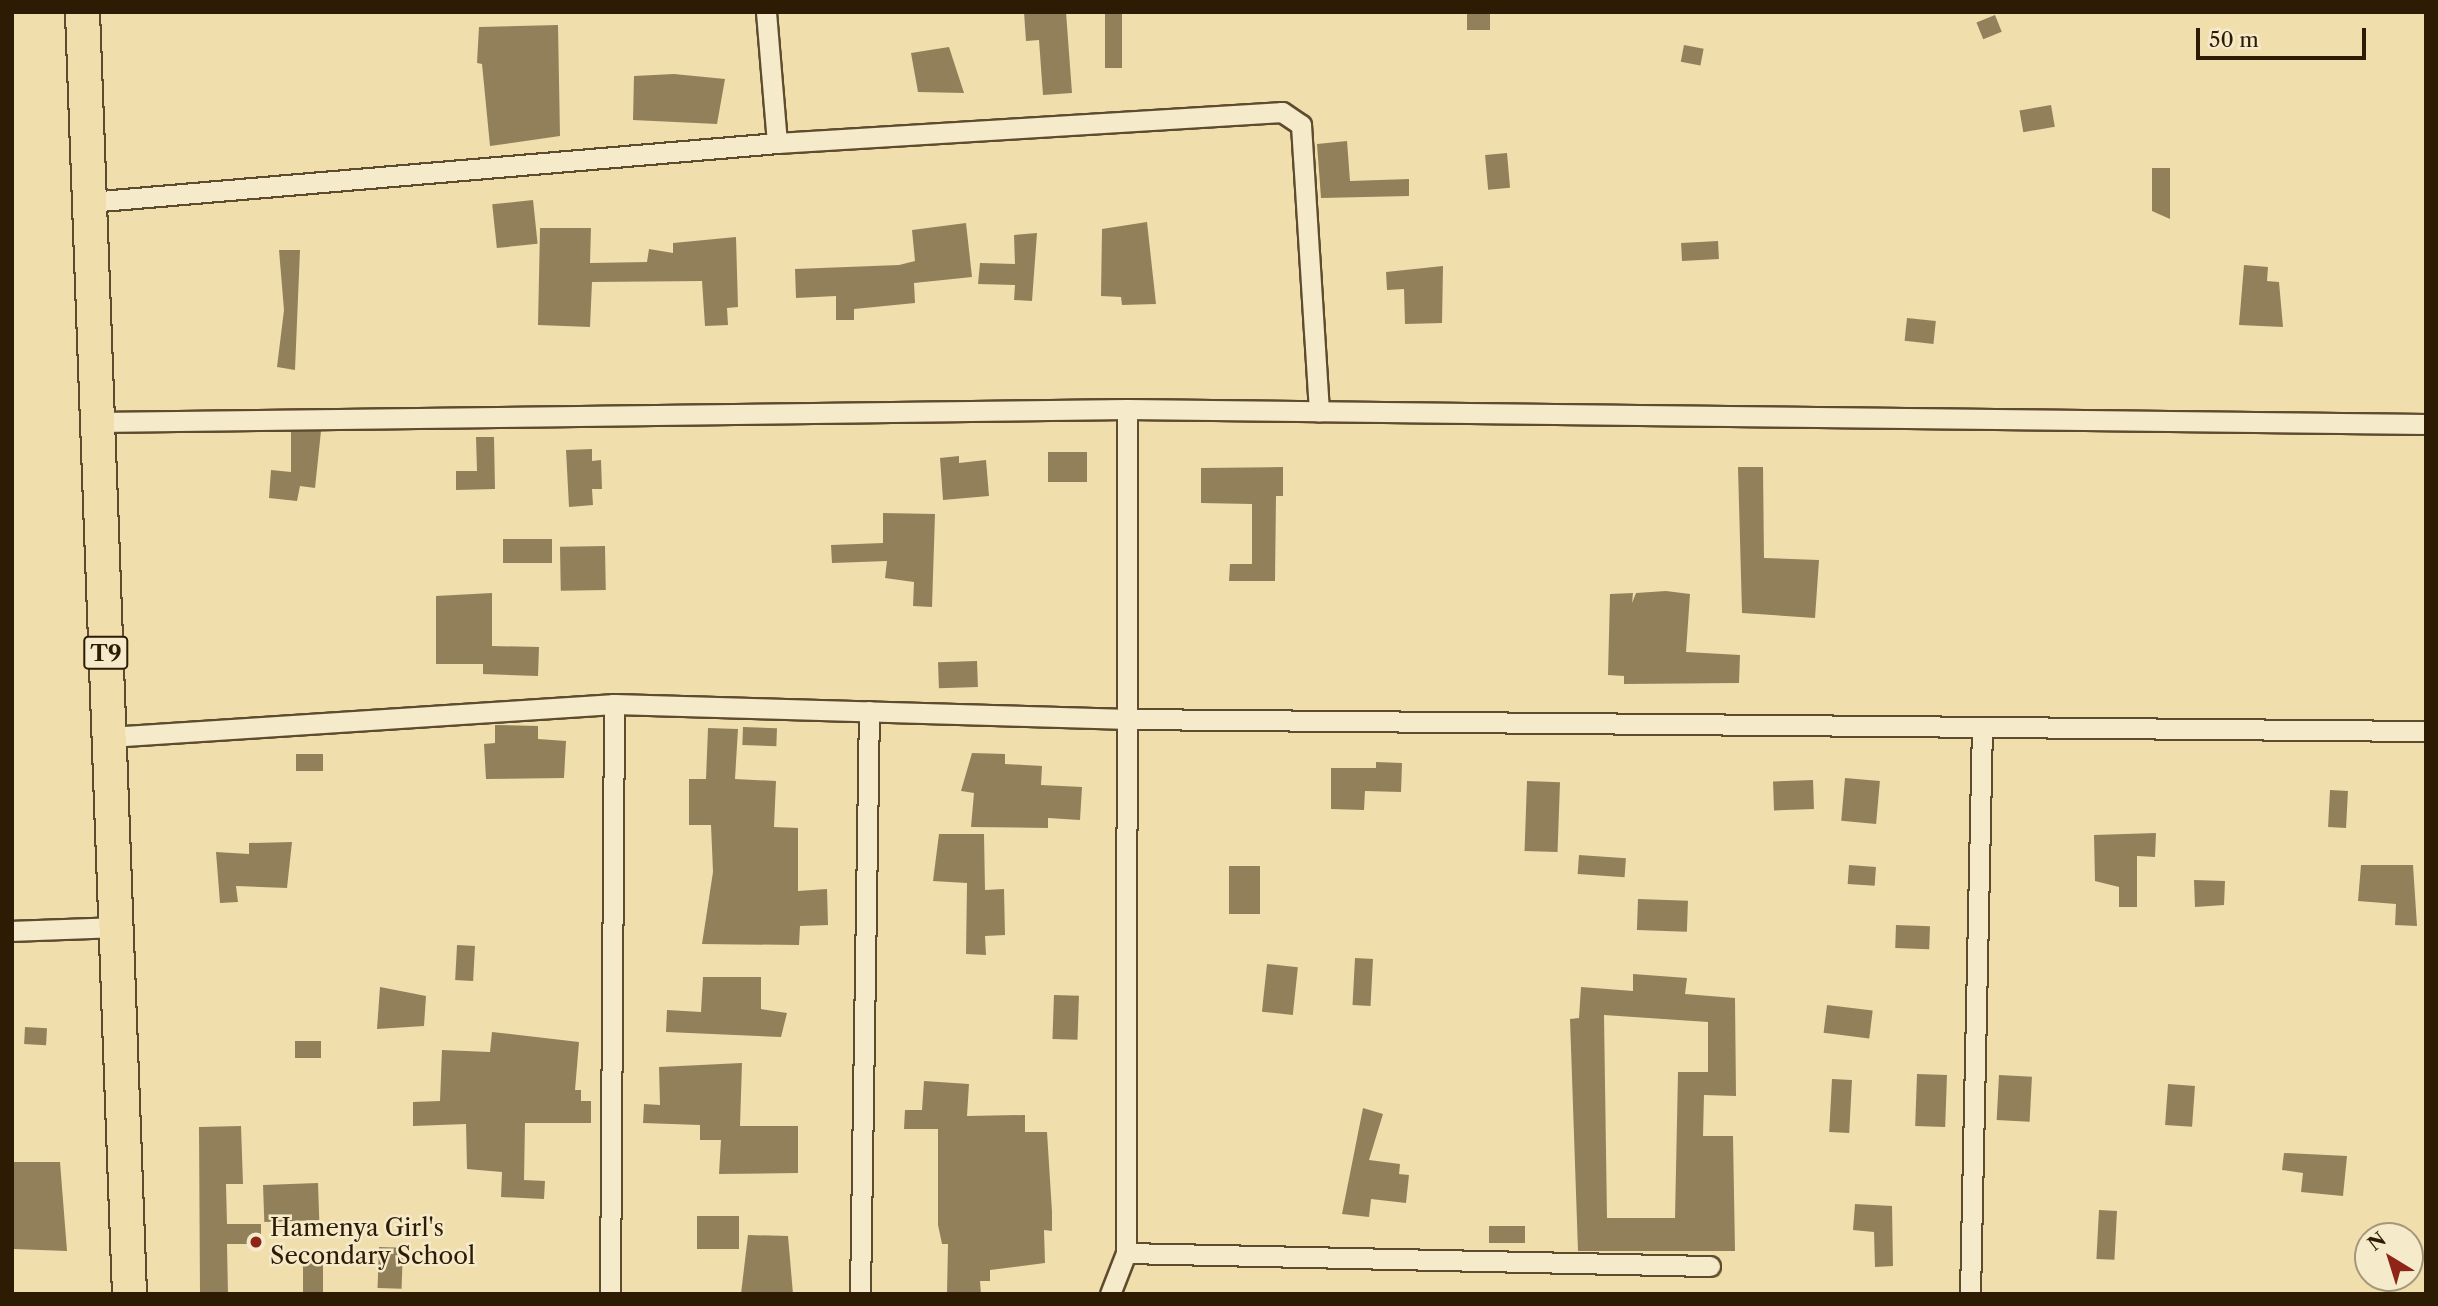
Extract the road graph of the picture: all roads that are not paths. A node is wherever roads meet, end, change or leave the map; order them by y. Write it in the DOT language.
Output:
graph roads {
  1 [pos="82,12"];
  2 [pos="766,12"];
  3 [pos="778,143"];
  4 [pos="89,202"];
  5 [pos="1127,409"];
  6 [pos="1319,411"];
  7 [pos="97,422"];
  8 [pos="2426,424"];
  9 [pos="614,704"];
  10 [pos="869,711"];
  11 [pos="1127,719"];
  12 [pos="1982,727"];
  13 [pos="2426,731"];
  14 [pos="109,737"];
  15 [pos="116,927"];
  16 [pos="12,931"];
  17 [pos="1126,1253"];
  18 [pos="1710,1266"];
  19 [pos="130,1294"];
  20 [pos="610,1294"];
  21 [pos="860,1294"];
  22 [pos="1110,1294"];
  23 [pos="1970,1294"];
  1 -- 4 [label="highway, T9"];
  2 -- 3 [label="street"];
  3 -- 4 [label="street"];
  3 -- 6 [label="street"];
  4 -- 7 [label="highway, T9"];
  5 -- 6 [label="street"];
  5 -- 7 [label="street"];
  5 -- 11 [label="street"];
  6 -- 8 [label="street"];
  7 -- 14 [label="highway, T9"];
  9 -- 10 [label="street"];
  9 -- 14 [label="street"];
  9 -- 20 [label="street"];
  10 -- 11 [label="street"];
  10 -- 21 [label="street"];
  11 -- 12 [label="street"];
  11 -- 17 [label="street"];
  12 -- 13 [label="street"];
  12 -- 23 [label="street"];
  14 -- 15 [label="highway, T9"];
  15 -- 16 [label="street"];
  15 -- 19 [label="highway, T9"];
  17 -- 18 [label="street"];
  17 -- 22 [label="street"];
}
